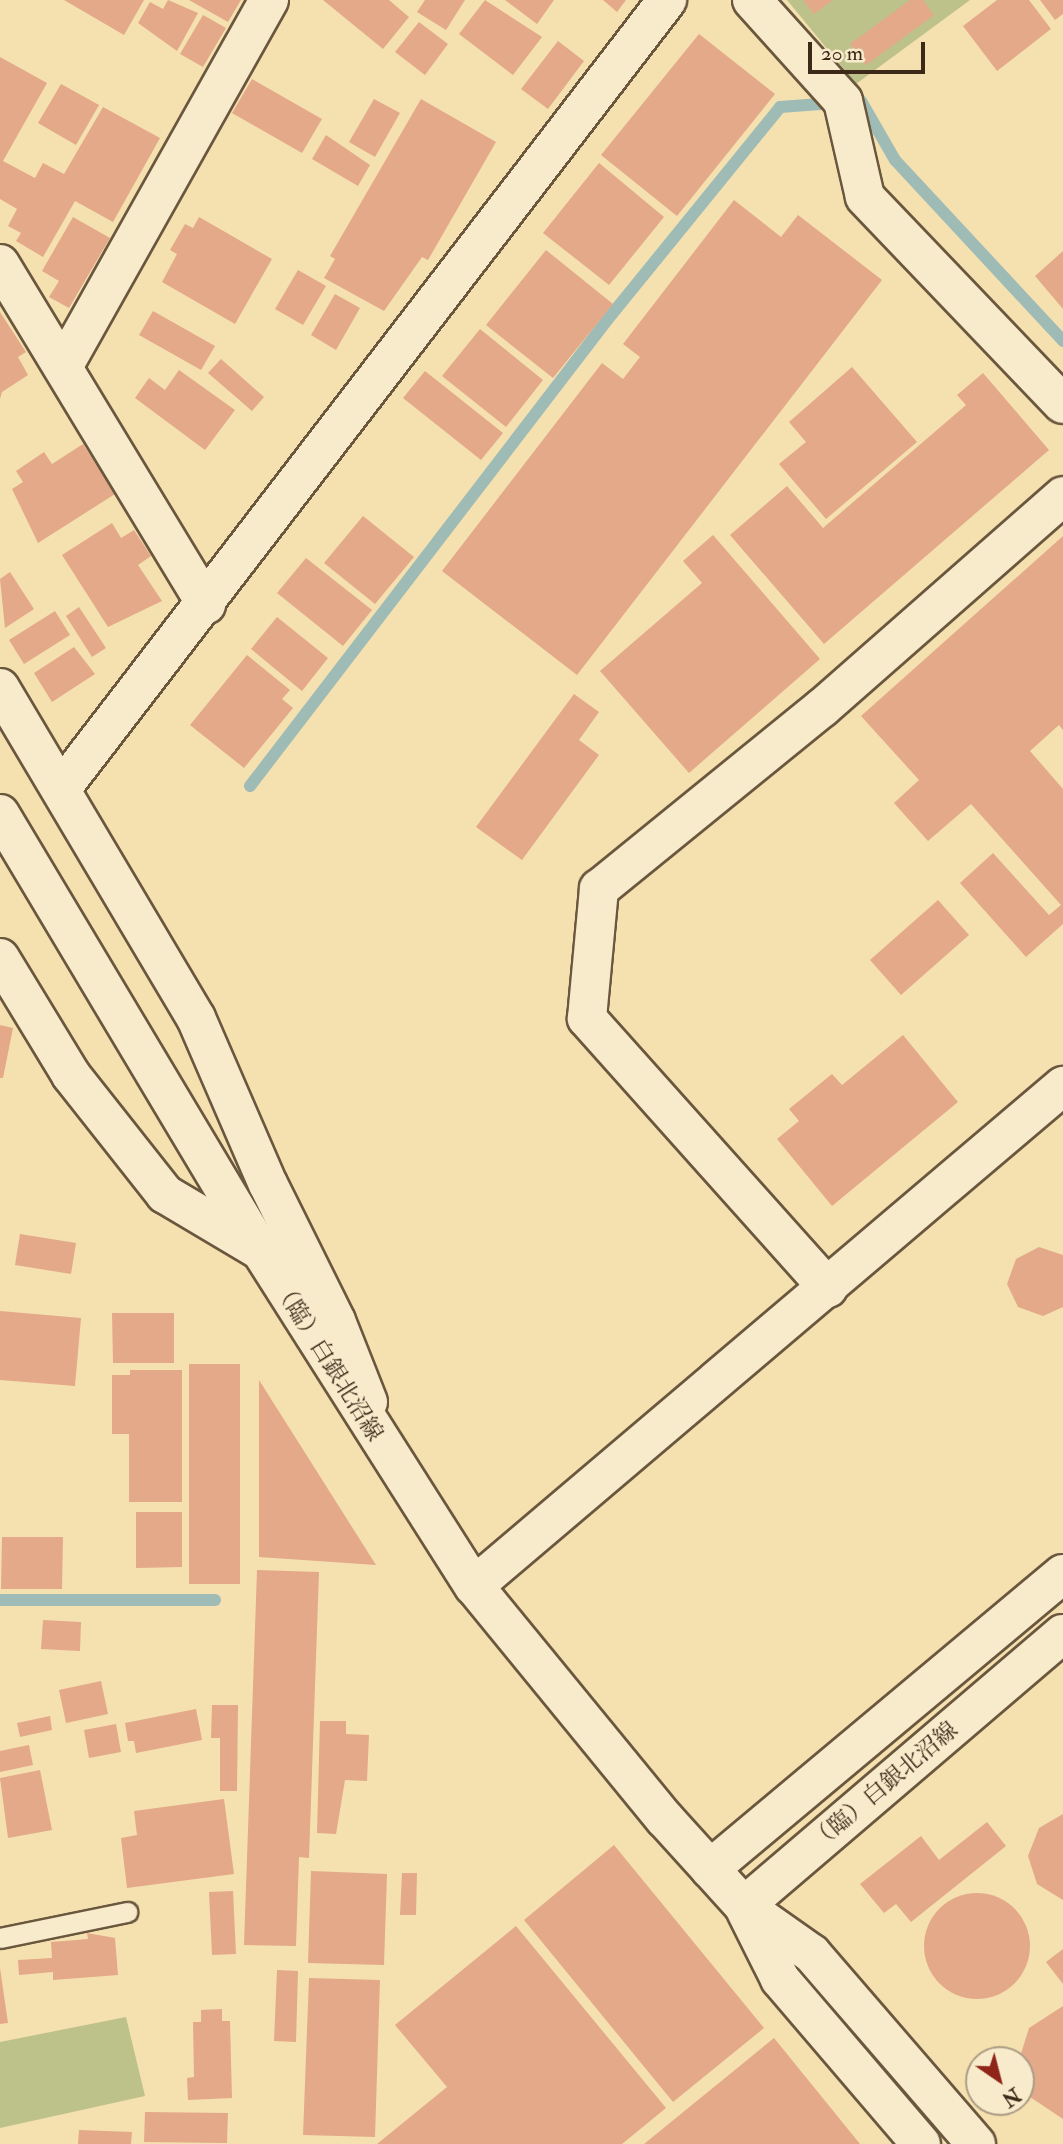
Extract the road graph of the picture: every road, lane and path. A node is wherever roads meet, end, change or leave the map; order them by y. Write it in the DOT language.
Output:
graph roads {
  1 [pos="269,0"];
  2 [pos="667,0"];
  3 [pos="752,0"];
  4 [pos="0,264"];
  5 [pos="63,367"];
  6 [pos="1063,404"];
  7 [pos="1063,496"];
  8 [pos="206,604"];
  9 [pos="0,688"];
  10 [pos="61,789"];
  11 [pos="0,814"];
  12 [pos="0,958"];
  13 [pos="1063,1086"];
  14 [pos="261,1251"];
  15 [pos="828,1288"];
  16 [pos="391,1463"];
  17 [pos="1063,1574"];
  18 [pos="474,1587"];
  19 [pos="1063,1634"];
  20 [pos="710,1869"];
  21 [pos="744,1906"];
  22 [pos="127,1912"];
  23 [pos="0,1938"];
  24 [pos="922,2144"];
  25 [pos="976,2144"];
  1 -- 5 [label="street"];
  2 -- 8 [label="street"];
  3 -- 6 [label="street"];
  4 -- 5 [label="street"];
  5 -- 8 [label="street"];
  7 -- 15 [label="street"];
  8 -- 10 [label="street"];
  9 -- 10 [label="street"];
  10 -- 16 [label="street"];
  11 -- 14 [label="street, （臨）白銀北沼線"];
  12 -- 14 [label="street"];
  13 -- 15 [label="street"];
  14 -- 16 [label="street, （臨）白銀北沼線"];
  15 -- 18 [label="street"];
  16 -- 18 [label="street, （臨）白銀北沼線"];
  17 -- 20 [label="street, （臨）白銀北沼線"];
  18 -- 20 [label="street, （臨）白銀北沼線"];
  19 -- 21 [label="street, （臨）白銀北沼線"];
  20 -- 21 [label="street, （臨）白銀北沼線"];
  21 -- 24 [label="street"];
  21 -- 25 [label="street"];
  22 -- 23 [label="lane"];
}
